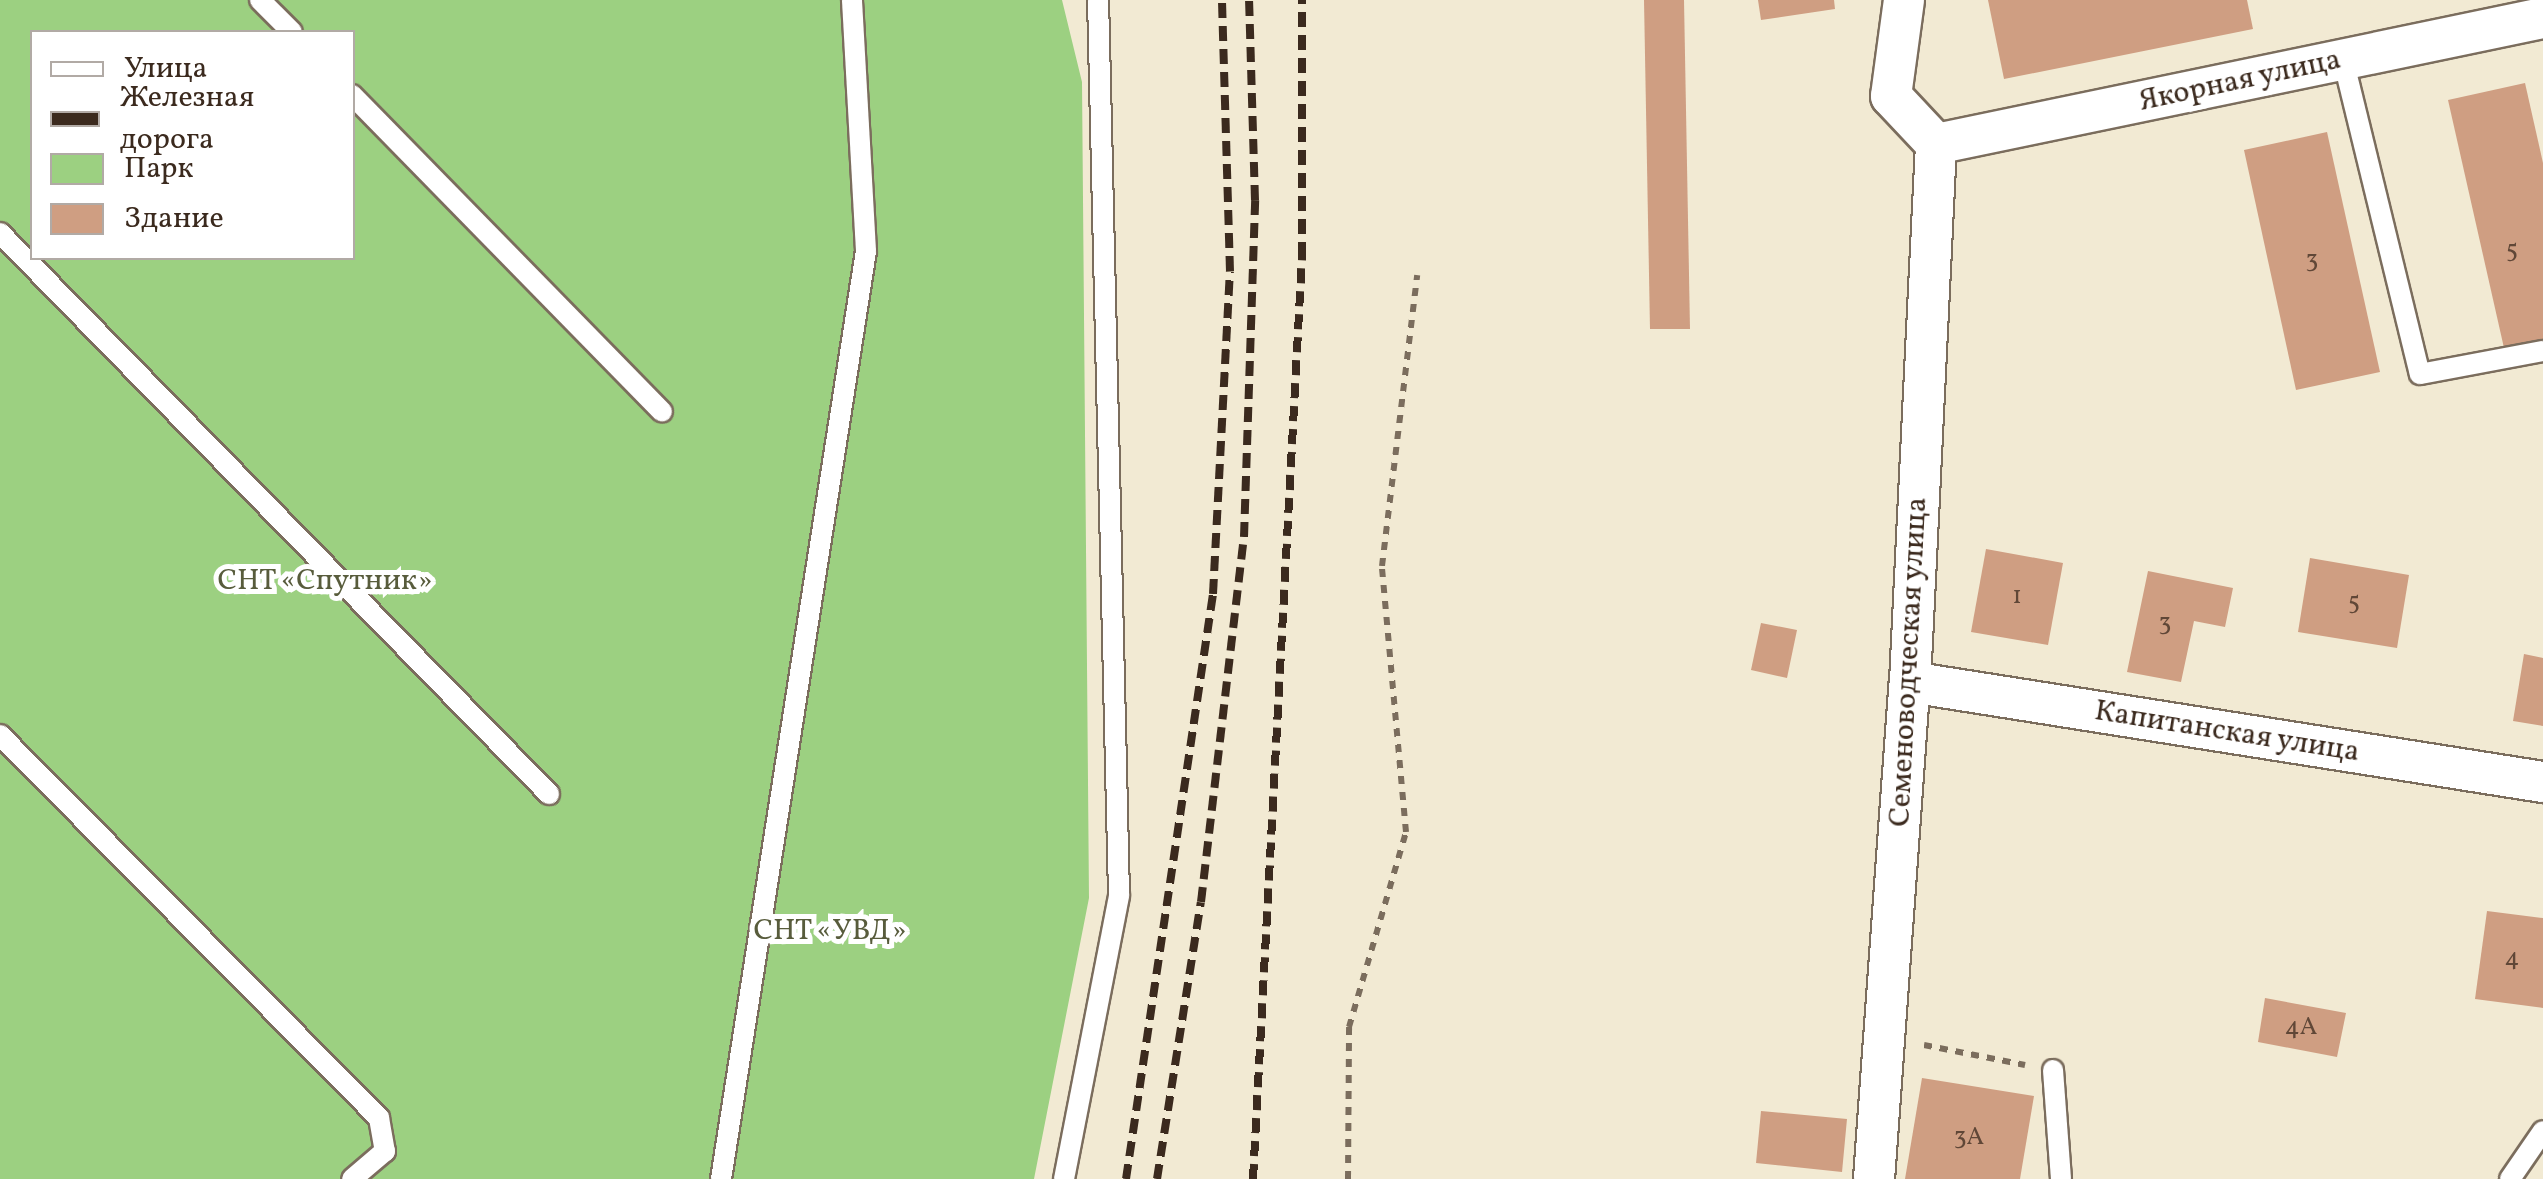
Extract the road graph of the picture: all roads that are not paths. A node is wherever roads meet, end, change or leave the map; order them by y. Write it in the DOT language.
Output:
graph roads {
  1 [pos="260,0"];
  2 [pos="852,0"];
  3 [pos="1098,0"];
  4 [pos="1904,0"];
  5 [pos="2543,18"];
  6 [pos="290,30"];
  7 [pos="2343,59"];
  8 [pos="355,98"];
  9 [pos="1936,144"];
  10 [pos="0,233"];
  11 [pos="2543,352"];
  12 [pos="662,412"];
  13 [pos="1910,682"];
  14 [pos="0,735"];
  15 [pos="2543,782"];
  16 [pos="549,794"];
  17 [pos="2053,1070"];
  18 [pos="2543,1130"];
  19 [pos="352,1179"];
  20 [pos="721,1179"];
  21 [pos="1064,1179"];
  22 [pos="1874,1179"];
  23 [pos="2061,1179"];
  24 [pos="2510,1179"];
  1 -- 6 [label="lane"];
  2 -- 20 [label="lane"];
  3 -- 21 [label="lane"];
  4 -- 9 [label="street"];
  5 -- 7 [label="street, Якорная улица"];
  7 -- 9 [label="street, Якорная улица"];
  7 -- 11 [label="lane"];
  8 -- 12 [label="lane"];
  9 -- 13 [label="street, Семеноводческая улица"];
  10 -- 16 [label="lane"];
  13 -- 15 [label="street, Капитанская улица"];
  13 -- 22 [label="street, Семеноводческая улица"];
  14 -- 19 [label="lane"];
  17 -- 23 [label="lane"];
  18 -- 24 [label="lane"];
}
